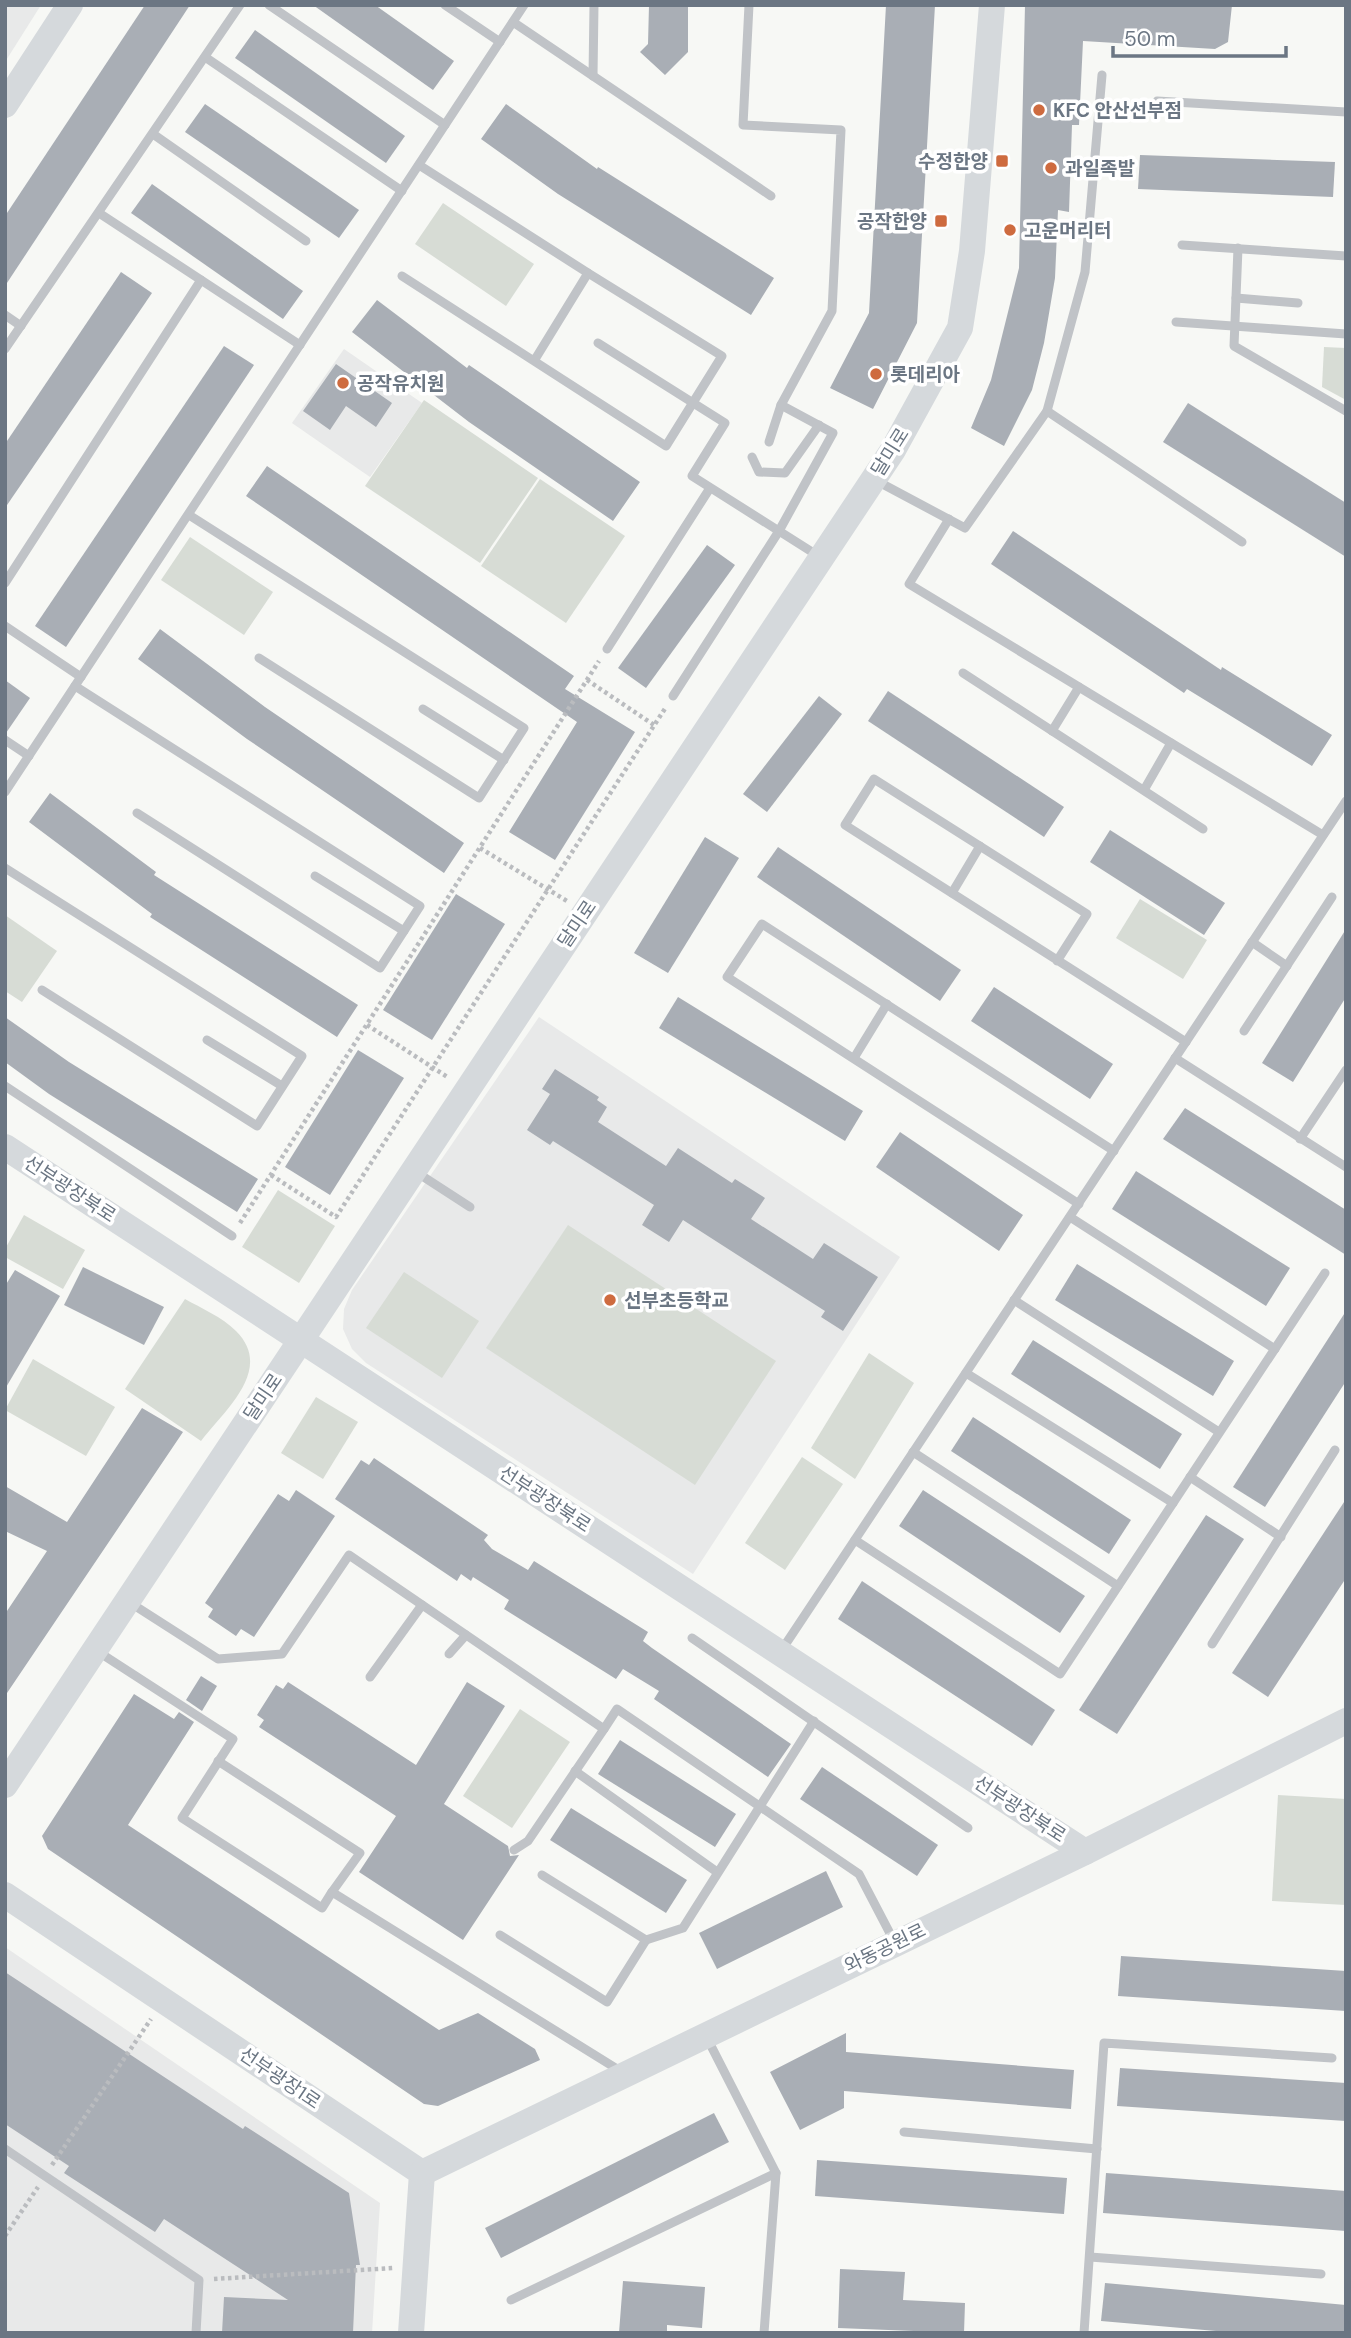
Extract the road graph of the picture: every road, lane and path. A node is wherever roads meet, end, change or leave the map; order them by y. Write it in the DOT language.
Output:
graph roads {
  1 [pos="70,5"];
  2 [pos="240,5"];
  3 [pos="270,5"];
  4 [pos="445,5"];
  5 [pos="524,5"];
  6 [pos="594,5"];
  7 [pos="749,5"];
  8 [pos="992,5"];
  9 [pos="513,22"];
  10 [pos="500,42"];
  11 [pos="205,57"];
  12 [pos="1102,75"];
  13 [pos="593,76"];
  14 [pos="1157,101"];
  15 [pos="5,105"];
  16 [pos="1346,112"];
  17 [pos="445,125"];
  18 [pos="153,134"];
  19 [pos="419,165"];
  20 [pos="402,191"];
  21 [pos="771,196"];
  22 [pos="99,213"];
  23 [pos="306,242"];
  24 [pos="1182,244"];
  25 [pos="1238,248"];
  26 [pos="1346,256"];
  27 [pos="588,273"];
  28 [pos="402,276"];
  29 [pos="201,280"];
  30 [pos="1236,298"];
  31 [pos="1297,303"];
  32 [pos="5,316"];
  33 [pos="1176,323"];
  34 [pos="21,326"];
  35 [pos="1235,326"];
  36 [pos="1346,334"];
  37 [pos="598,343"];
  38 [pos="300,345"];
  39 [pos="5,349"];
  40 [pos="534,360"];
  41 [pos="693,403"];
  42 [pos="781,405"];
  43 [pos="1047,411"];
  44 [pos="1346,411"];
  45 [pos="819,425"];
  46 [pos="769,442"];
  47 [pos="752,457"];
  48 [pos="873,479"];
  49 [pos="710,488"];
  50 [pos="189,514"];
  51 [pos="949,519"];
  52 [pos="779,531"];
  53 [pos="1242,542"];
  54 [pos="821,558"];
  55 [pos="5,583"];
  56 [pos="5,626"];
  57 [pos="607,649"];
  58 [pos="260,658"];
  59 [pos="963,673"];
  60 [pos="81,677"];
  61 [pos="587,680"];
  62 [pos="75,686"];
  63 [pos="1079,687"];
  64 [pos="673,696"];
  65 [pos="423,709"];
  66 [pos="654,725"];
  67 [pos="1052,731"];
  68 [pos="5,740"];
  69 [pos="1171,743"];
  70 [pos="29,757"];
  71 [pos="504,760"];
  72 [pos="1144,790"];
  73 [pos="5,792"];
  74 [pos="1346,801"];
  75 [pos="137,813"];
  76 [pos="1203,829"];
  77 [pos="1323,835"];
  78 [pos="980,846"];
  79 [pos="480,848"];
  80 [pos="5,868"];
  81 [pos="315,876"];
  82 [pos="548,889"];
  83 [pos="952,893"];
  84 [pos="1332,897"];
  85 [pos="404,931"];
  86 [pos="1252,942"];
  87 [pos="1057,961"];
  88 [pos="1287,966"];
  89 [pos="42,990"];
  90 [pos="887,1004"];
  91 [pos="367,1025"];
  92 [pos="1244,1031"];
  93 [pos="207,1040"];
  94 [pos="1186,1042"];
  95 [pos="854,1058"];
  96 [pos="1175,1058"];
  97 [pos="433,1068"];
  98 [pos="1346,1070"];
  99 [pos="5,1086"];
  100 [pos="282,1086"];
  101 [pos="1300,1139"];
  102 [pos="5,1147"];
  103 [pos="1114,1151"];
  104 [pos="1346,1167"];
  105 [pos="414,1171"];
  106 [pos="271,1175"];
  107 [pos="1079,1203"];
  108 [pos="470,1207"];
  109 [pos="1070,1217"];
  110 [pos="232,1236"];
  111 [pos="1325,1273"];
  112 [pos="1014,1300"];
  113 [pos="301,1340"];
  114 [pos="1275,1349"];
  115 [pos="966,1373"];
  116 [pos="1219,1432"];
  117 [pos="1335,1451"];
  118 [pos="913,1452"];
  119 [pos="1190,1477"];
  120 [pos="1173,1503"];
  121 [pos="1281,1537"];
  122 [pos="855,1540"];
  123 [pos="1118,1586"];
  124 [pos="128,1601"];
  125 [pos="422,1605"];
  126 [pos="466,1635"];
  127 [pos="692,1638"];
  128 [pos="1212,1644"];
  129 [pos="95,1650"];
  130 [pos="780,1653"];
  131 [pos="449,1654"];
  132 [pos="370,1677"];
  133 [pos="814,1721"];
  134 [pos="1346,1721"];
  135 [pos="604,1728"];
  136 [pos="218,1761"];
  137 [pos="575,1771"];
  138 [pos="5,1785"];
  139 [pos="758,1805"];
  140 [pos="968,1828"];
  141 [pos="514,1850"];
  142 [pos="1085,1852"];
  143 [pos="717,1872"];
  144 [pos="542,1874"];
  145 [pos="332,1892"];
  146 [pos="5,1895"];
  147 [pos="500,1935"];
  148 [pos="646,1940"];
  149 [pos="895,1943"];
  150 [pos="163,2000"];
  151 [pos="707,2036"];
  152 [pos="1332,2058"];
  153 [pos="623,2073"];
  154 [pos="904,2132"];
  155 [pos="5,2149"];
  156 [pos="1097,2149"];
  157 [pos="422,2173"];
  158 [pos="776,2173"];
  159 [pos="45,2176"];
  160 [pos="5,2236"];
  161 [pos="1090,2258"];
  162 [pos="416,2266"];
  163 [pos="1321,2274"];
  164 [pos="199,2280"];
  165 [pos="511,2300"];
  166 [pos="196,2333"];
  167 [pos="411,2333"];
  168 [pos="764,2333"];
  169 [pos="1084,2333"];
  1 -- 15 [label="street"];
  2 -- 11 [label="lane"];
  3 -- 17 [label="lane"];
  4 -- 10 [label="lane"];
  5 -- 9 [label="lane"];
  6 -- 13 [label="lane"];
  7 -- 42 [label="lane"];
  8 -- 48 [label="street, 달미로"];
  9 -- 10 [label="lane"];
  9 -- 13 [label="lane"];
  10 -- 17 [label="lane"];
  11 -- 18 [label="lane"];
  11 -- 20 [label="lane"];
  12 -- 43 [label="lane"];
  13 -- 21 [label="lane"];
  14 -- 16 [label="lane"];
  17 -- 19 [label="lane"];
  18 -- 22 [label="lane"];
  18 -- 23 [label="lane"];
  19 -- 20 [label="lane"];
  19 -- 27 [label="lane"];
  20 -- 38 [label="lane"];
  22 -- 29 [label="lane"];
  22 -- 34 [label="lane"];
  24 -- 25 [label="lane"];
  25 -- 26 [label="lane"];
  25 -- 30 [label="lane"];
  27 -- 40 [label="lane"];
  27 -- 41 [label="lane"];
  28 -- 40 [label="lane"];
  29 -- 38 [label="lane"];
  29 -- 55 [label="lane"];
  30 -- 31 [label="lane"];
  30 -- 35 [label="lane"];
  32 -- 34 [label="lane"];
  33 -- 35 [label="lane"];
  34 -- 39 [label="lane"];
  35 -- 36 [label="lane"];
  35 -- 44 [label="lane"];
  37 -- 41 [label="lane"];
  38 -- 50 [label="lane"];
  40 -- 41 [label="lane"];
  41 -- 49 [label="lane"];
  42 -- 45 [label="lane"];
  42 -- 46 [label="lane"];
  43 -- 51 [label="lane"];
  43 -- 53 [label="lane"];
  45 -- 47 [label="lane"];
  45 -- 52 [label="lane"];
  48 -- 51 [label="lane"];
  48 -- 54 [label="street, 달미로"];
  49 -- 52 [label="lane"];
  49 -- 57 [label="lane"];
  50 -- 60 [label="lane"];
  50 -- 71 [label="lane"];
  51 -- 63 [label="lane"];
  52 -- 54 [label="lane"];
  52 -- 64 [label="lane"];
  54 -- 105 [label="street, 달미로"];
  56 -- 60 [label="lane"];
  57 -- 61 [label="path"];
  58 -- 71 [label="lane"];
  59 -- 67 [label="lane"];
  60 -- 62 [label="lane"];
  61 -- 66 [label="path"];
  61 -- 79 [label="path"];
  62 -- 70 [label="lane"];
  62 -- 85 [label="lane"];
  63 -- 67 [label="lane"];
  63 -- 69 [label="lane"];
  64 -- 66 [label="path"];
  65 -- 71 [label="lane"];
  66 -- 82 [label="path"];
  67 -- 72 [label="lane"];
  68 -- 70 [label="lane"];
  69 -- 72 [label="lane"];
  69 -- 77 [label="lane"];
  70 -- 73 [label="lane"];
  72 -- 76 [label="lane"];
  74 -- 77 [label="lane"];
  75 -- 85 [label="lane"];
  77 -- 86 [label="lane"];
  78 -- 83 [label="lane"];
  78 -- 83 [label="lane"];
  78 -- 87 [label="lane"];
  79 -- 82 [label="path"];
  79 -- 91 [label="path"];
  80 -- 100 [label="lane"];
  81 -- 85 [label="lane"];
  82 -- 97 [label="path"];
  83 -- 87 [label="lane"];
  84 -- 88 [label="lane"];
  86 -- 88 [label="lane"];
  86 -- 94 [label="lane"];
  87 -- 94 [label="lane"];
  88 -- 92 [label="lane"];
  89 -- 100 [label="lane"];
  90 -- 95 [label="lane"];
  90 -- 95 [label="lane"];
  90 -- 103 [label="lane"];
  91 -- 97 [label="path"];
  91 -- 106 [label="path"];
  93 -- 100 [label="lane"];
  94 -- 96 [label="lane"];
  95 -- 107 [label="lane"];
  96 -- 101 [label="lane"];
  96 -- 103 [label="lane"];
  97 -- 106 [label="path"];
  98 -- 101 [label="lane"];
  99 -- 110 [label="lane"];
  101 -- 104 [label="lane"];
  102 -- 113 [label="street, 선부광장북로"];
  103 -- 107 [label="lane"];
  105 -- 108 [label="lane"];
  105 -- 113 [label="street, 달미로"];
  106 -- 110 [label="path"];
  107 -- 109 [label="lane"];
  109 -- 112 [label="lane"];
  109 -- 114 [label="lane"];
  111 -- 114 [label="lane"];
  112 -- 115 [label="lane"];
  112 -- 116 [label="lane"];
  113 -- 124 [label="street, 달미로"];
  113 -- 130 [label="street, 선부광장북로"];
  114 -- 116 [label="lane"];
  115 -- 118 [label="lane"];
  115 -- 120 [label="lane"];
  116 -- 119 [label="lane"];
  117 -- 121 [label="lane"];
  118 -- 122 [label="lane"];
  118 -- 123 [label="lane"];
  119 -- 120 [label="lane"];
  119 -- 121 [label="lane"];
  120 -- 123 [label="lane"];
  121 -- 128 [label="lane"];
  122 -- 123 [label="lane"];
  122 -- 130 [label="lane"];
  124 -- 125 [label="lane"];
  124 -- 129 [label="street, 달미로"];
  125 -- 126 [label="lane"];
  125 -- 132 [label="lane"];
  126 -- 131 [label="lane"];
  126 -- 135 [label="lane"];
  127 -- 133 [label="lane"];
  129 -- 136 [label="lane"];
  129 -- 138 [label="street, 달미로"];
  130 -- 142 [label="street, 선부광장북로"];
  133 -- 139 [label="lane"];
  133 -- 140 [label="lane"];
  134 -- 142 [label="street, 와동공원로"];
  135 -- 137 [label="lane"];
  135 -- 139 [label="lane"];
  136 -- 145 [label="lane"];
  136 -- 145 [label="lane"];
  137 -- 141 [label="lane"];
  137 -- 143 [label="lane"];
  139 -- 143 [label="lane"];
  139 -- 149 [label="lane"];
  142 -- 149 [label="street, 와동공원로"];
  143 -- 148 [label="lane"];
  144 -- 148 [label="lane"];
  145 -- 153 [label="lane"];
  146 -- 150 [label="street, 선부광장1로"];
  147 -- 148 [label="lane"];
  149 -- 151 [label="street, 와동공원로"];
  150 -- 157 [label="street, 선부광장1로"];
  150 -- 159 [label="path"];
  151 -- 153 [label="street, 와동공원로"];
  151 -- 158 [label="lane"];
  152 -- 156 [label="lane"];
  153 -- 157 [label="street, 와동공원로"];
  154 -- 156 [label="lane"];
  155 -- 159 [label="lane"];
  156 -- 161 [label="lane"];
  157 -- 162 [label="street"];
  158 -- 165 [label="lane"];
  158 -- 168 [label="lane"];
  159 -- 160 [label="path"];
  159 -- 164 [label="lane"];
  161 -- 163 [label="lane"];
  161 -- 169 [label="lane"];
  162 -- 164 [label="path"];
  162 -- 167 [label="street"];
  164 -- 166 [label="lane"];
}
